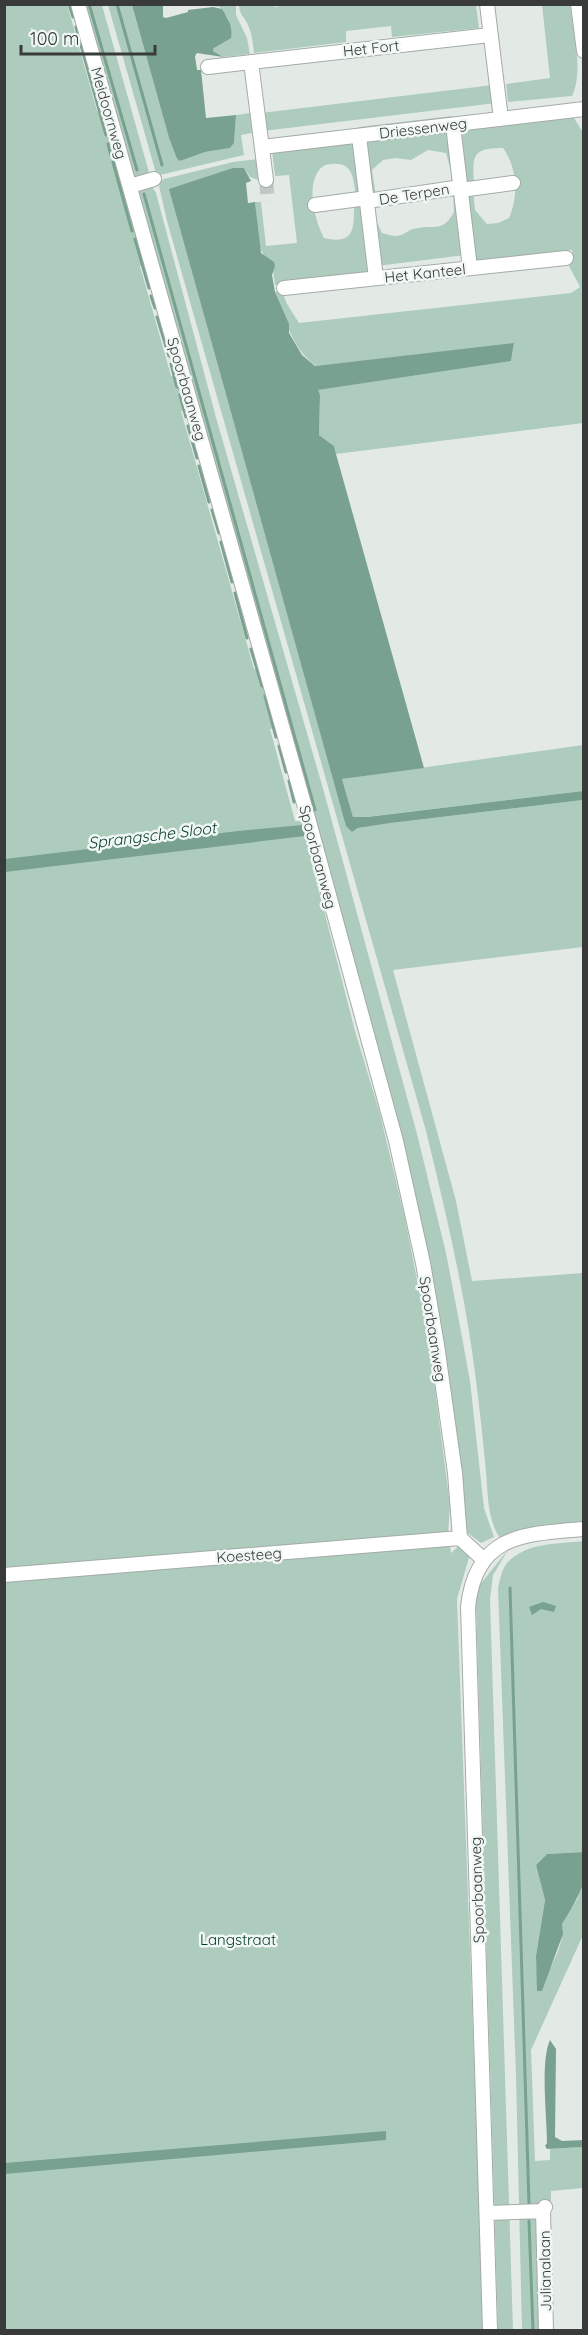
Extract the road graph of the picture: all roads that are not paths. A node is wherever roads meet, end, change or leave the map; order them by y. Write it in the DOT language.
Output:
graph roads {
  1 [pos="78,4"];
  2 [pos="487,4"];
  3 [pos="578,4"];
  4 [pos="490,34"];
  5 [pos="584,51"];
  6 [pos="251,62"];
  7 [pos="208,67"];
  8 [pos="584,109"];
  9 [pos="501,119"];
  10 [pos="453,125"];
  11 [pos="359,136"];
  12 [pos="262,147"];
  13 [pos="154,179"];
  14 [pos="266,180"];
  15 [pos="513,183"];
  16 [pos="130,186"];
  17 [pos="461,188"];
  18 [pos="367,200"];
  19 [pos="315,205"];
  20 [pos="566,258"];
  21 [pos="470,268"];
  22 [pos="375,278"];
  23 [pos="284,288"];
  24 [pos="584,1529"];
  25 [pos="460,1538"];
  26 [pos="484,1560"];
  27 [pos="4,1575"];
  28 [pos="487,2213"];
  29 [pos="490,2331"];
  30 [pos="546,2331"];
  1 -- 16 [label="street, Meidoornweg"];
  2 -- 4 [label="street"];
  3 -- 5 [label="street"];
  4 -- 6 [label="street, Het Fort"];
  4 -- 9 [label="street"];
  6 -- 7 [label="street, Het Fort"];
  6 -- 12 [label="street"];
  8 -- 9 [label="street, Driessenweg"];
  9 -- 10 [label="street, Driessenweg"];
  10 -- 11 [label="street, Driessenweg"];
  10 -- 17 [label="street, De Terpen"];
  11 -- 12 [label="street, Driessenweg"];
  11 -- 18 [label="street, De Terpen"];
  12 -- 14 [label="street"];
  13 -- 16 [label="street"];
  15 -- 17 [label="street, De Terpen"];
  16 -- 25 [label="street, Spoorbaanweg"];
  17 -- 18 [label="street, De Terpen"];
  17 -- 21 [label="street, De Terpen"];
  18 -- 19 [label="street, De Terpen"];
  18 -- 22 [label="street, De Terpen"];
  20 -- 21 [label="street, Het Kanteel"];
  21 -- 22 [label="street, Het Kanteel"];
  22 -- 23 [label="street, Het Kanteel"];
  24 -- 26 [label="street, Spoorbaanweg"];
  25 -- 26 [label="street"];
  25 -- 27 [label="street, Koesteeg"];
  26 -- 28 [label="street, Spoorbaanweg"];
  28 -- 29 [label="street, Spoorbaanweg"];
  28 -- 30 [label="street, Julianalaan"];
}
